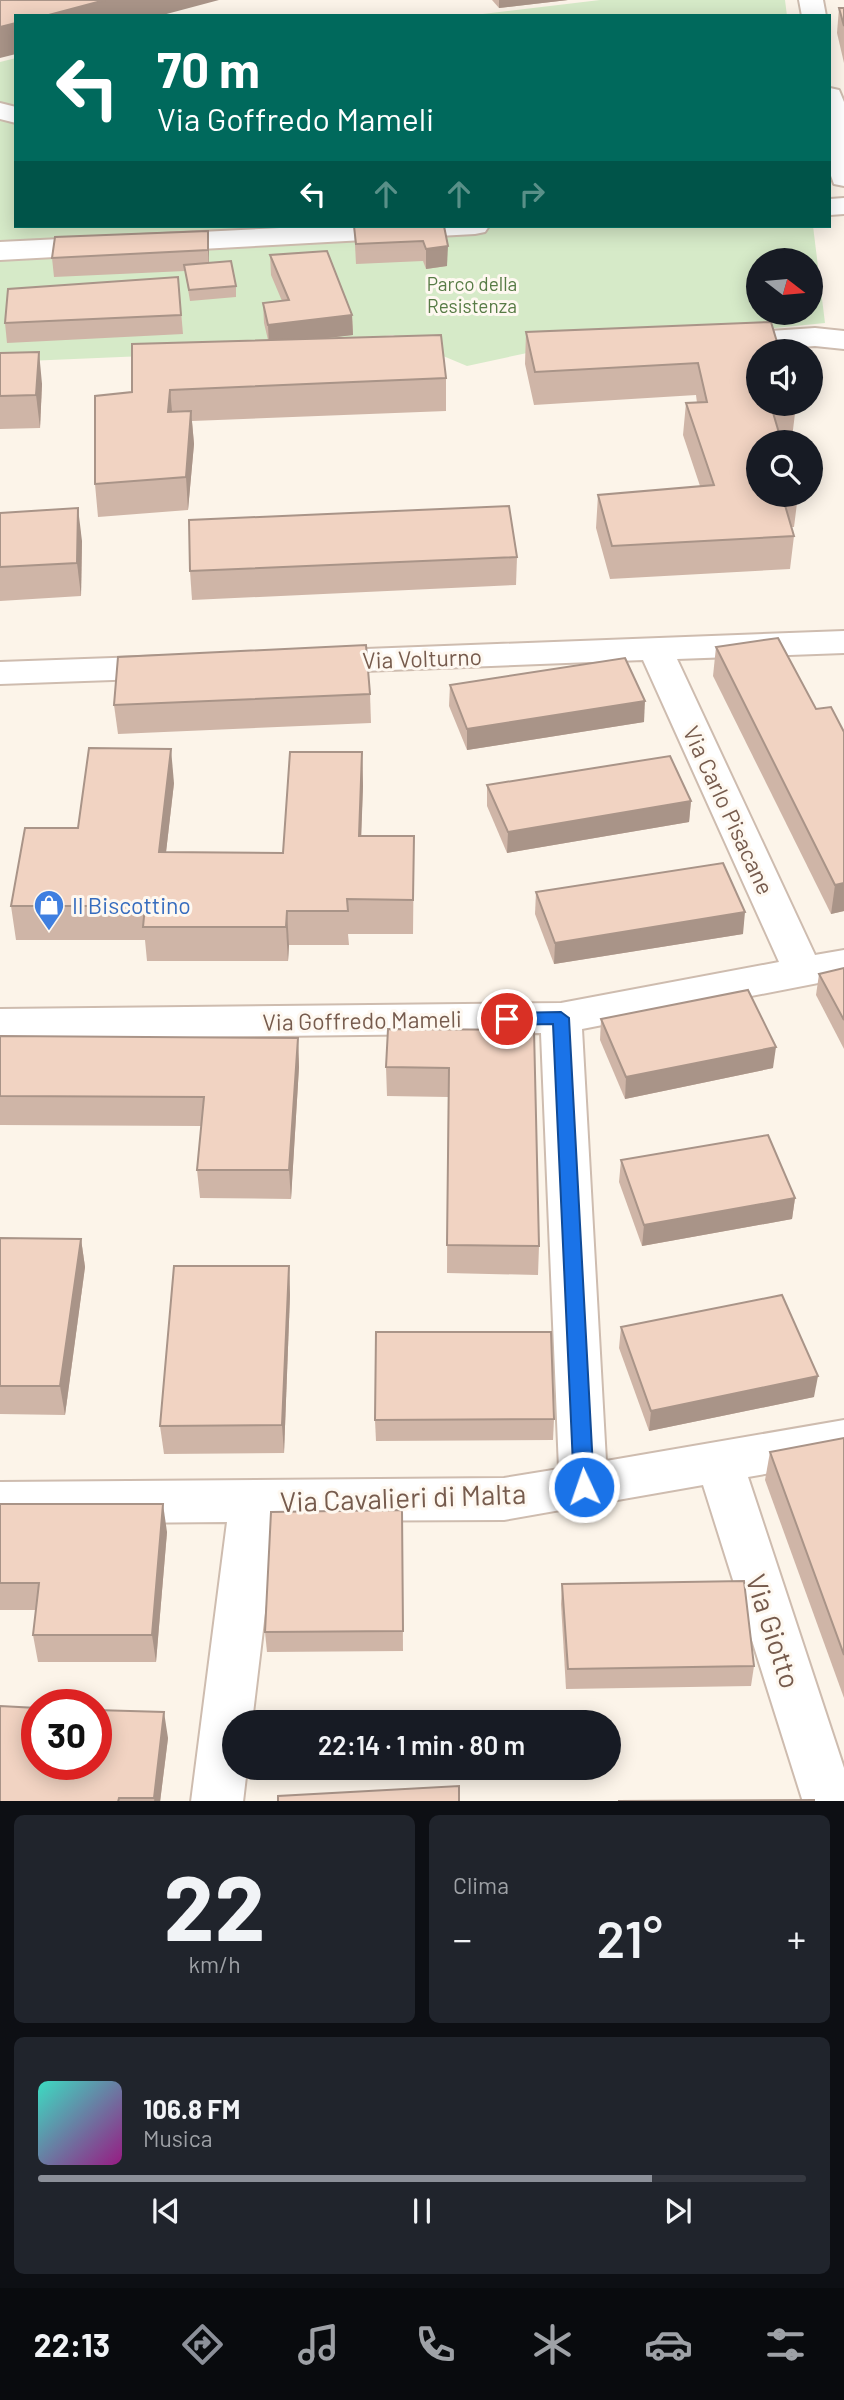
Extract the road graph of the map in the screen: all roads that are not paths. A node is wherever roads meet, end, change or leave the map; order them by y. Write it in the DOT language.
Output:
graph roads {
  1 [pos="836,111"];
  2 [pos="839,171"];
  3 [pos="437,228"];
  4 [pos="0,251"];
  5 [pos="844,340"];
  6 [pos="695,345"];
  7 [pos="844,642"];
  8 [pos="655,649"];
  9 [pos="279,663"];
  10 [pos="195,666"];
  11 [pos="0,673"];
  12 [pos="844,964"];
  13 [pos="803,971"];
  14 [pos="561,1018"];
  15 [pos="0,1024"];
  16 [pos="844,1440"];
  17 [pos="719,1461"];
  18 [pos="584,1487"];
  19 [pos="254,1501"];
  20 [pos="0,1503"];
  21 [pos="217,1801"];
  22 [pos="829,1801"];
  1 -- 2 [label="street"];
  3 -- 4 [label="street"];
  5 -- 6 [label="street"];
  7 -- 8 [label="street, Via Volturno"];
  8 -- 9 [label="street, Via Volturno"];
  8 -- 13 [label="street, Via Carlo Pisacane"];
  10 -- 11 [label="street"];
  12 -- 13 [label="street, Via Goffredo Mameli"];
  13 -- 14 [label="street, Via Goffredo Mameli"];
  14 -- 15 [label="street, Via Goffredo Mameli"];
  14 -- 18 [label="street"];
  16 -- 17 [label="street, Via Cavalieri di Malta"];
  17 -- 18 [label="street, Via Cavalieri di Malta"];
  17 -- 22 [label="street, Via Giotto"];
  18 -- 19 [label="street, Via Cavalieri di Malta"];
  19 -- 20 [label="street, Via Cavalieri di Malta"];
  19 -- 21 [label="street"];
}
